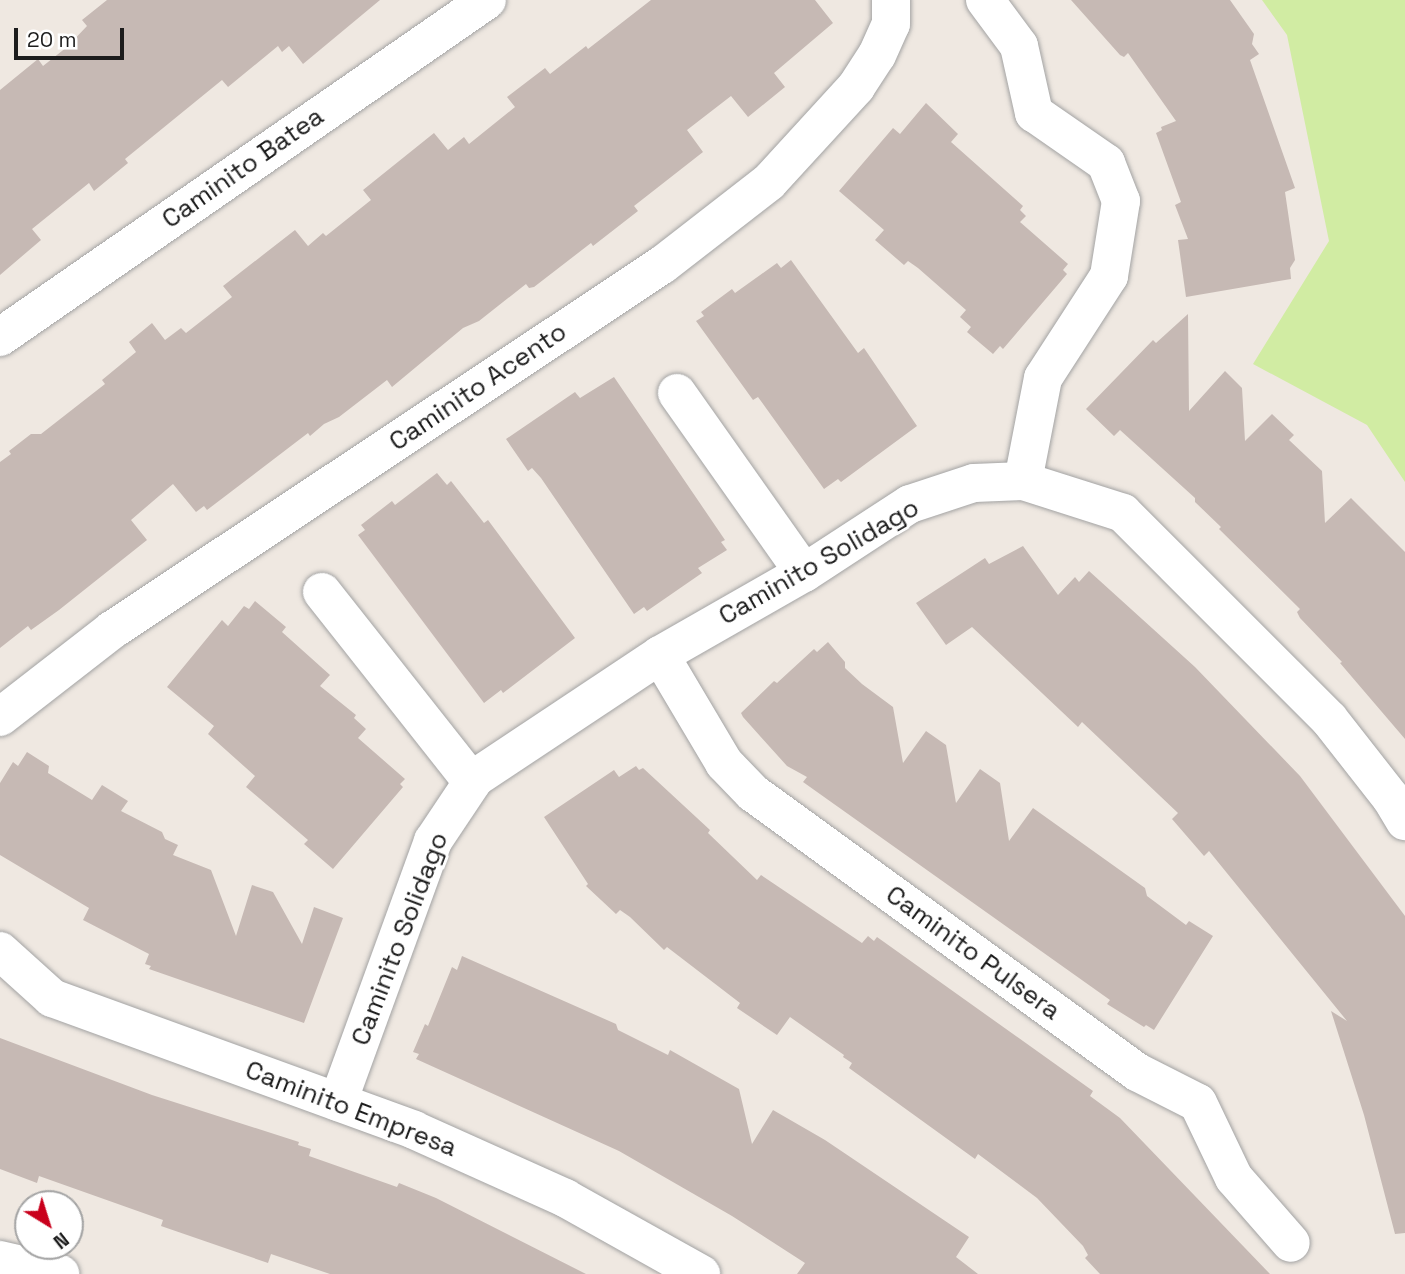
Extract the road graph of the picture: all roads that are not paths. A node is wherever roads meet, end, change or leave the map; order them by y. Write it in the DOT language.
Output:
graph roads {
  1 [pos="487,0"];
  2 [pos="891,0"];
  3 [pos="985,0"];
  4 [pos="0,337"];
  5 [pos="677,393"];
  6 [pos="1023,481"];
  7 [pos="804,573"];
  8 [pos="322,592"];
  9 [pos="660,654"];
  10 [pos="0,717"];
  11 [pos="472,782"];
  12 [pos="1405,821"];
  13 [pos="0,951"];
  14 [pos="338,1102"];
  15 [pos="1291,1243"];
  16 [pos="0,1260"];
  17 [pos="60,1274"];
  18 [pos="701,1274"];
  1 -- 4 [label="street, Caminito Batea"];
  2 -- 10 [label="street, Caminito Acento"];
  3 -- 6 [label="street"];
  5 -- 7 [label="street"];
  6 -- 7 [label="street, Caminito Solidago"];
  6 -- 12 [label="street, Caminito Solidago"];
  7 -- 9 [label="street, Caminito Solidago"];
  8 -- 11 [label="street"];
  9 -- 11 [label="street, Caminito Solidago"];
  9 -- 15 [label="street, Caminito Pulsera"];
  11 -- 14 [label="street, Caminito Solidago"];
  13 -- 14 [label="street, Caminito Empresa"];
  14 -- 18 [label="street, Caminito Empresa"];
  16 -- 17 [label="street"];
}
